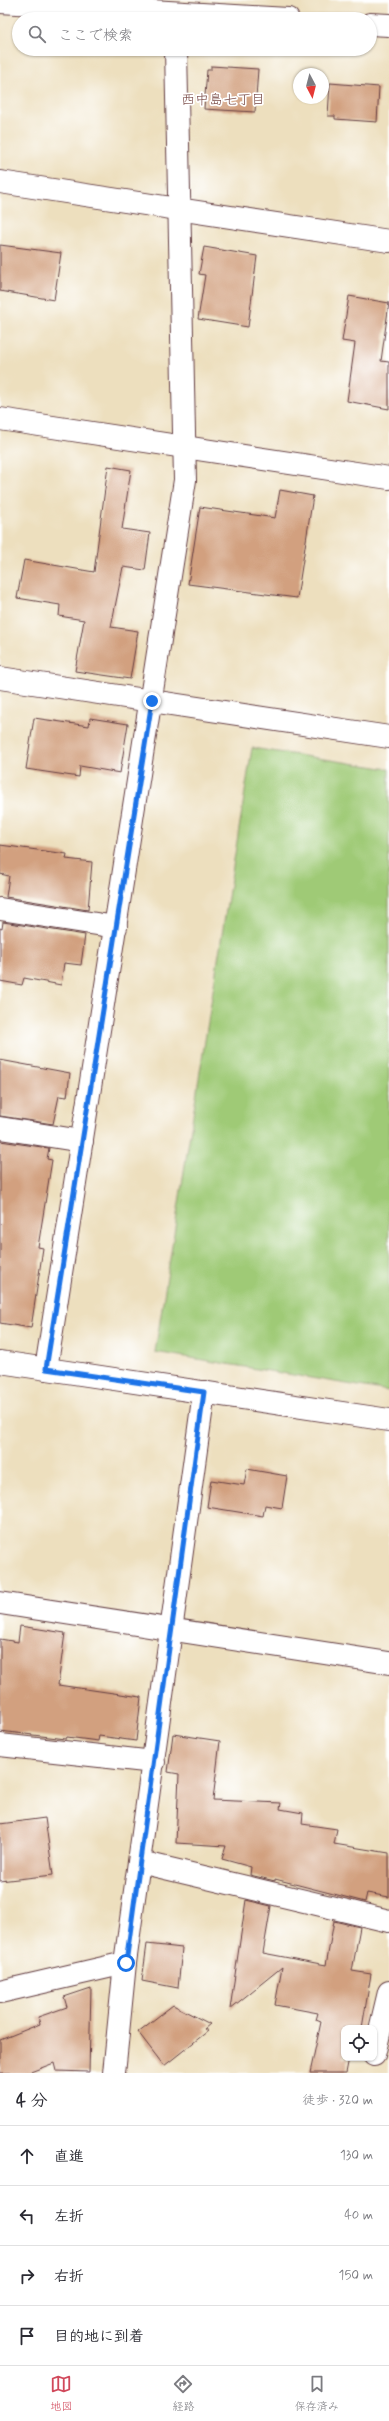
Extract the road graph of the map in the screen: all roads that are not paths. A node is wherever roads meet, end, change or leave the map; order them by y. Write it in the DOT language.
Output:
graph roads {
  1 [pos="0,2"];
  2 [pos="175,11"];
  3 [pos="189,12"];
  4 [pos="377,24"];
  5 [pos="389,25"];
  6 [pos="176,56"];
  7 [pos="0,182"];
  8 [pos="180,208"];
  9 [pos="389,240"];
  10 [pos="0,420"];
  11 [pos="186,448"];
  12 [pos="389,478"];
  13 [pos="0,678"];
  14 [pos="152,701"];
  15 [pos="389,737"];
  16 [pos="0,909"];
  17 [pos="116,927"];
  18 [pos="0,1128"];
  19 [pos="82,1141"];
  20 [pos="0,1362"];
  21 [pos="46,1369"];
  22 [pos="204,1392"];
  23 [pos="389,1420"];
  24 [pos="0,1602"];
  25 [pos="173,1630"];
  26 [pos="389,1662"];
  27 [pos="0,1745"];
  28 [pos="154,1762"];
  29 [pos="140,1862"];
  30 [pos="389,1921"];
  31 [pos="126,1963"];
  32 [pos="0,1992"];
  33 [pos="389,1992"];
  34 [pos="377,2042"];
  35 [pos="372,2061"];
  36 [pos="114,2073"];
  37 [pos="370,2073"];
  1 -- 2 [label="street"];
  2 -- 3 [label="street"];
  4 -- 5 [label="street"];
  6 -- 8 [label="street"];
  7 -- 8 [label="street"];
  8 -- 9 [label="street"];
  8 -- 11 [label="street"];
  10 -- 11 [label="street"];
  11 -- 12 [label="street"];
  11 -- 14 [label="street"];
  13 -- 14 [label="street"];
  14 -- 15 [label="street"];
  14 -- 17 [label="street"];
  16 -- 17 [label="street"];
  17 -- 19 [label="street"];
  18 -- 19 [label="street"];
  19 -- 21 [label="street"];
  20 -- 21 [label="street"];
  21 -- 22 [label="street"];
  22 -- 23 [label="street"];
  22 -- 25 [label="street"];
  24 -- 25 [label="street"];
  25 -- 26 [label="street"];
  25 -- 28 [label="street"];
  27 -- 28 [label="street"];
  28 -- 29 [label="street"];
  29 -- 30 [label="street"];
  29 -- 31 [label="street"];
  31 -- 32 [label="street"];
  31 -- 36 [label="street"];
  33 -- 34 [label="street"];
  35 -- 37 [label="street"];
}
